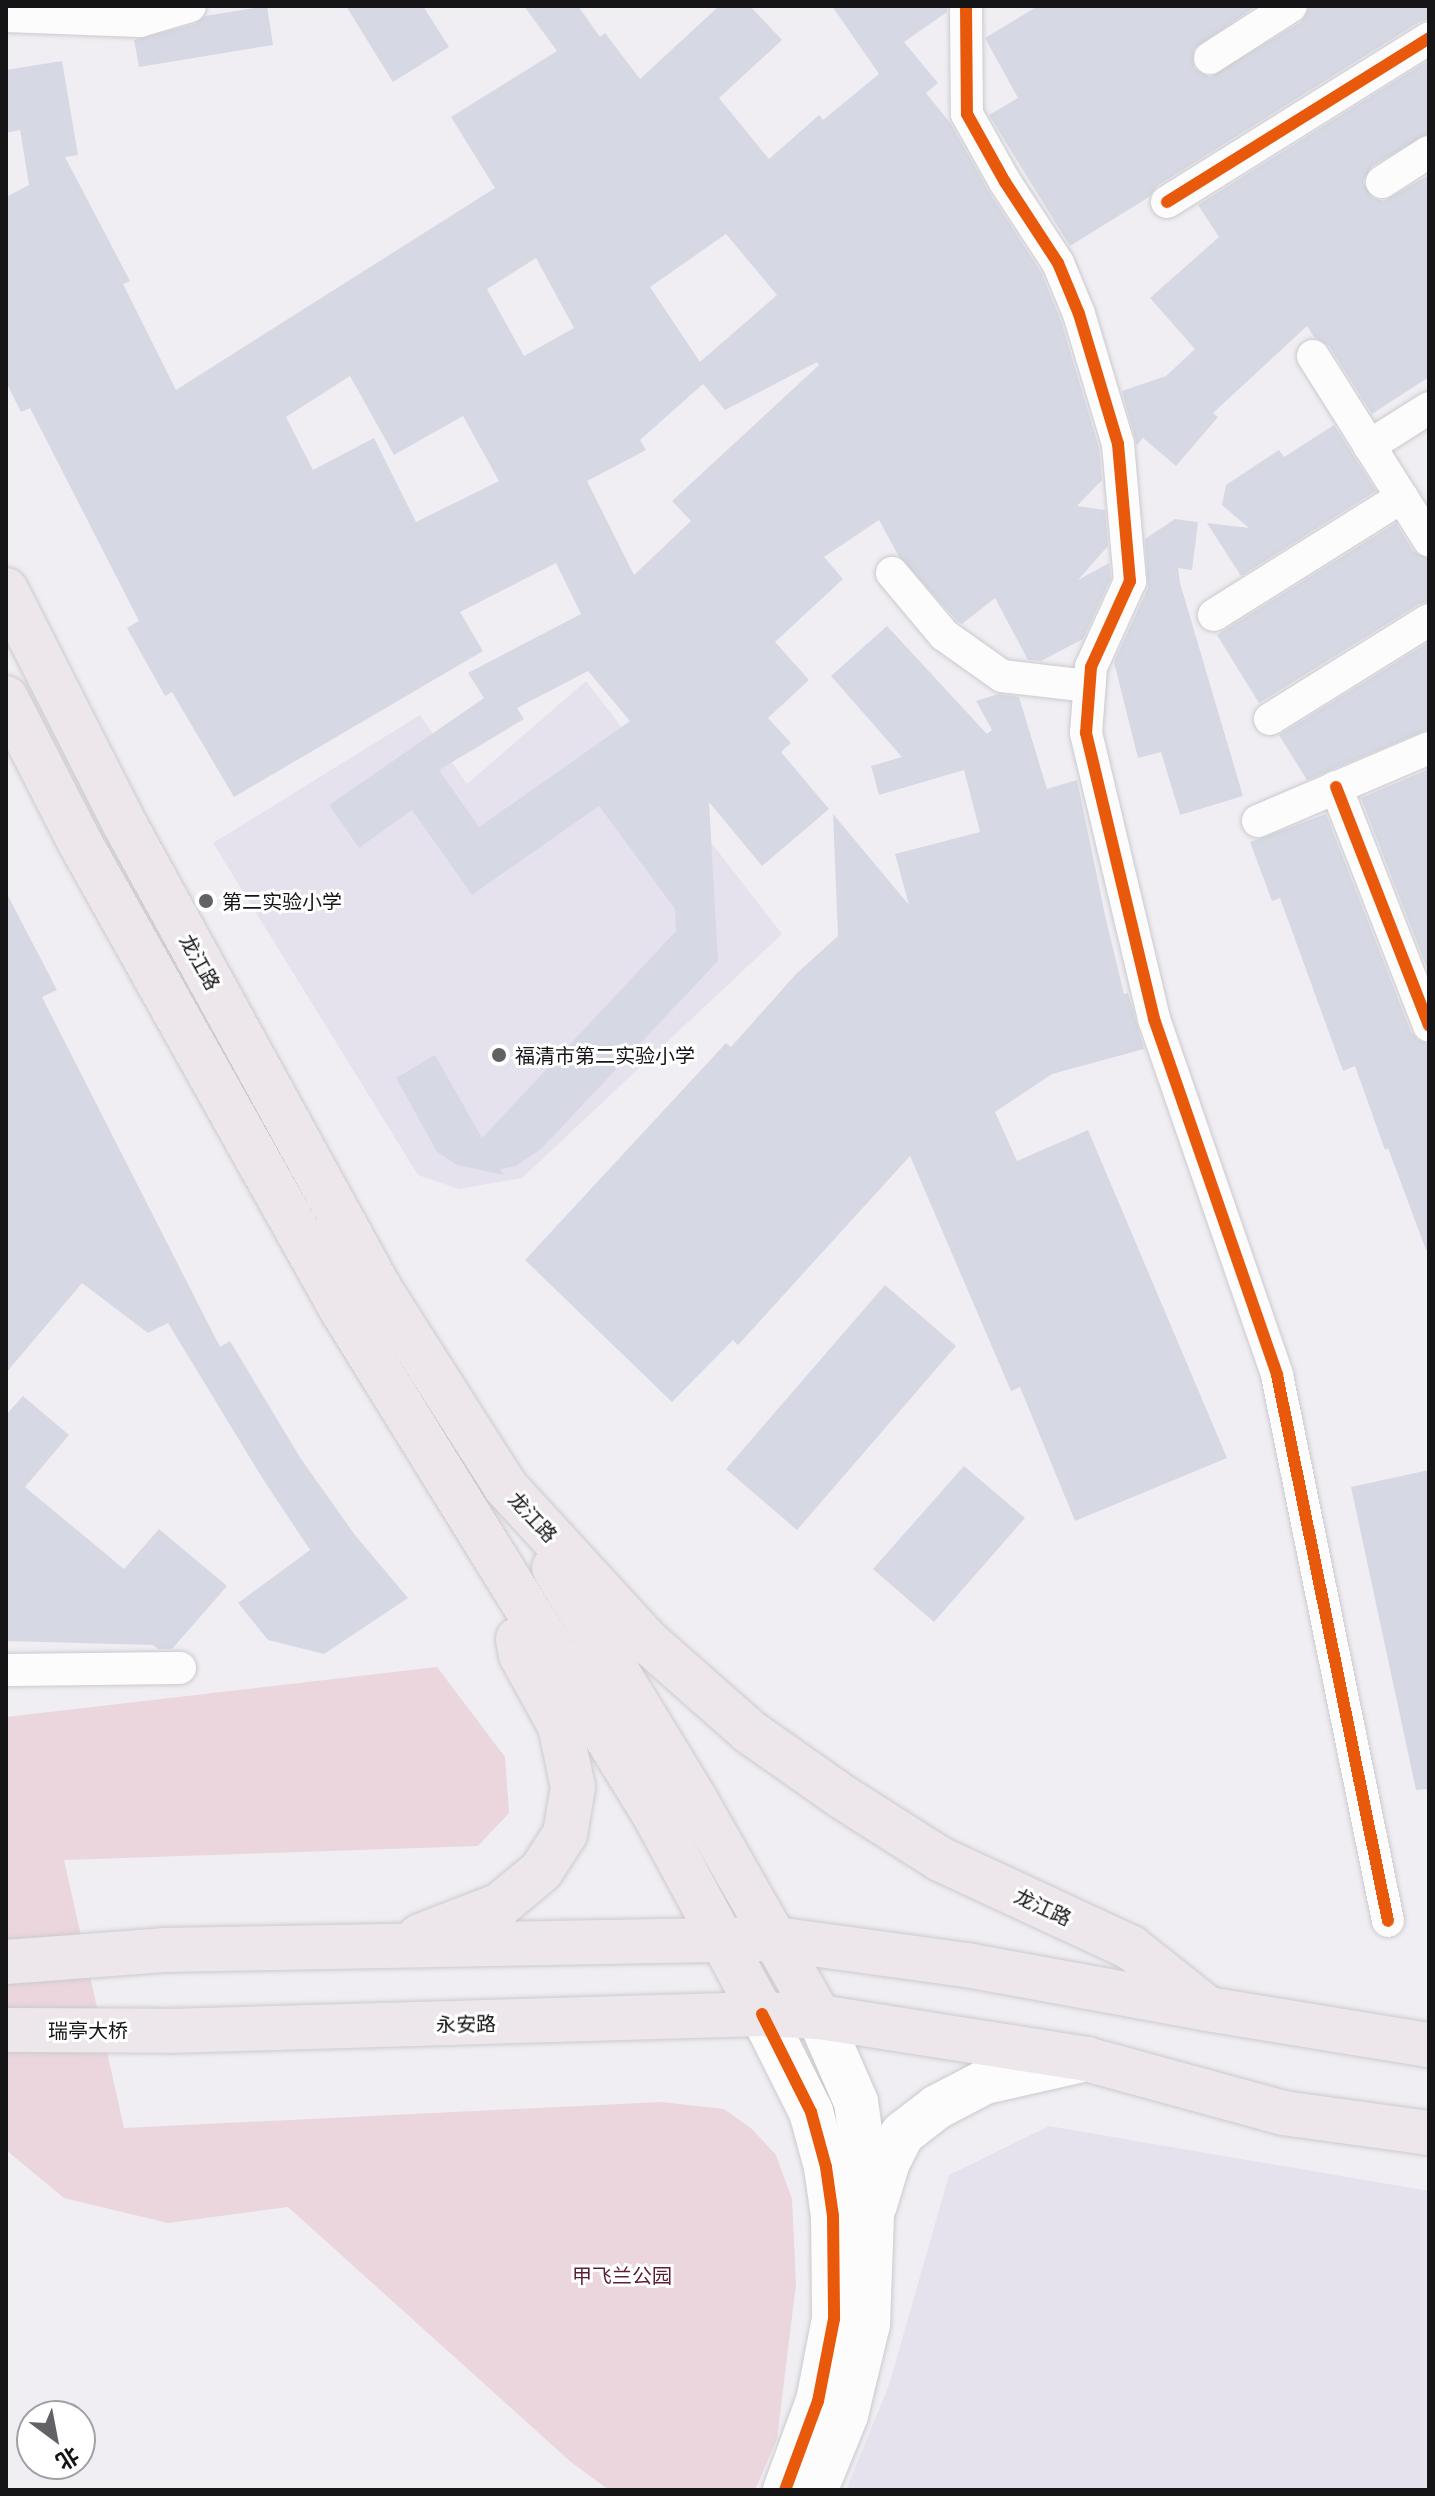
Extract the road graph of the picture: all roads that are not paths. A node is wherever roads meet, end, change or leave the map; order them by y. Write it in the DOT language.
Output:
graph roads {
  1 [pos="190,6"];
  2 [pos="966,6"];
  3 [pos="1291,6"];
  4 [pos="6,16"];
  5 [pos="1429,38"];
  6 [pos="1210,58"];
  7 [pos="1429,152"];
  8 [pos="1382,182"];
  9 [pos="1167,202"];
  10 [pos="1313,356"];
  11 [pos="1429,408"];
  12 [pos="1369,446"];
  13 [pos="1402,497"];
  14 [pos="1429,540"];
  15 [pos="892,573"];
  16 [pos="6,590"];
  17 [pos="1214,615"];
  18 [pos="1429,620"];
  19 [pos="1089,686"];
  20 [pos="6,698"];
  21 [pos="1270,719"];
  22 [pos="1429,748"];
  23 [pos="1336,787"];
  24 [pos="1258,821"];
  25 [pos="1429,1025"];
  26 [pos="505,1486"];
  27 [pos="508,1581"];
  28 [pos="180,1668"];
  29 [pos="6,1670"];
  30 [pos="1388,1921"];
  31 [pos="776,1939"];
  32 [pos="724,1942"];
  33 [pos="391,1947"];
  34 [pos="6,1962"];
  35 [pos="1208,2009"];
  36 [pos="762,2014"];
  37 [pos="819,2017"];
  38 [pos="6,2030"];
  39 [pos="170,2031"];
  40 [pos="1429,2045"];
  41 [pos="1086,2059"];
  42 [pos="1429,2133"];
  43 [pos="872,2215"];
  44 [pos="785,2490"];
  45 [pos="815,2490"];
  1 -- 4 [label="street"];
  2 -- 19 [label="street"];
  3 -- 6 [label="street"];
  5 -- 9 [label="street"];
  7 -- 8 [label="street"];
  10 -- 12 [label="street"];
  11 -- 12 [label="street"];
  12 -- 13 [label="street"];
  13 -- 14 [label="street"];
  13 -- 17 [label="street"];
  15 -- 19 [label="street"];
  16 -- 26 [label="main road, 龙江路"];
  18 -- 21 [label="street"];
  19 -- 30 [label="street"];
  20 -- 27 [label="main road"];
  22 -- 23 [label="street"];
  23 -- 24 [label="street"];
  23 -- 25 [label="street"];
  26 -- 31 [label="main road"];
  26 -- 35 [label="main road, 龙江路"];
  27 -- 32 [label="main road"];
  27 -- 33 [label="main road"];
  28 -- 29 [label="street"];
  31 -- 32 [label="main road"];
  31 -- 35 [label="main road"];
  31 -- 37 [label="main road"];
  32 -- 33 [label="main road"];
  32 -- 36 [label="main road"];
  33 -- 34 [label="main road"];
  35 -- 40 [label="main road, 龙江路"];
  36 -- 37 [label="main road, 永安路"];
  36 -- 39 [label="main road, 永安路"];
  36 -- 44 [label="street"];
  37 -- 41 [label="main road, 永安路"];
  37 -- 43 [label="street"];
  38 -- 39 [label="main road, 瑞亭大桥"];
  41 -- 42 [label="main road"];
  41 -- 43 [label="street"];
  43 -- 45 [label="street"];
}
